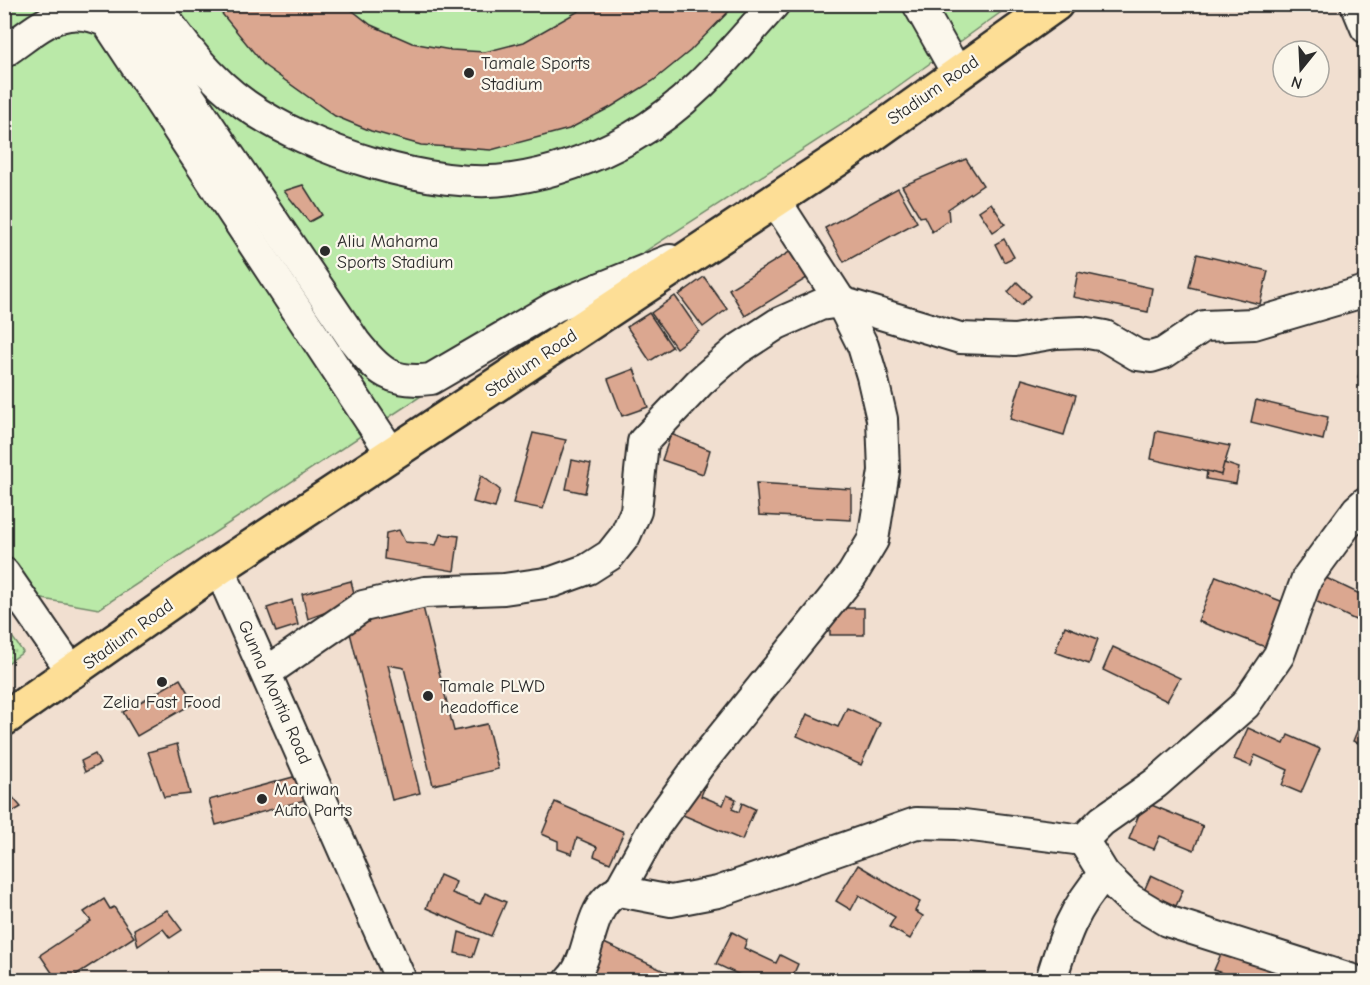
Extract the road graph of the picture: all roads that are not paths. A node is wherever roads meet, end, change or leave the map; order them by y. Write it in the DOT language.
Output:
graph roads {
  1 [pos="127,4"];
  2 [pos="155,4"];
  3 [pos="774,4"];
  4 [pos="918,4"];
  5 [pos="1056,4"];
  6 [pos="1356,4"];
  7 [pos="1365,28"];
  8 [pos="4,52"];
  9 [pos="957,73"];
  10 [pos="776,200"];
  11 [pos="709,244"];
  12 [pos="1365,291"];
  13 [pos="841,302"];
  14 [pos="392,454"];
  15 [pos="1365,502"];
  16 [pos="219,568"];
  17 [pos="4,573"];
  18 [pos="267,672"];
  19 [pos="73,673"];
  20 [pos="4,719"];
  21 [pos="1083,840"];
  22 [pos="1104,874"];
  23 [pos="619,891"];
  24 [pos="401,981"];
  25 [pos="570,981"];
  26 [pos="1051,981"];
  27 [pos="1353,981"];
  1 -- 11 [label="street"];
  2 -- 3 [label="street"];
  4 -- 9 [label="street"];
  5 -- 9 [label="main road, Stadium Road"];
  6 -- 7 [label="street"];
  8 -- 14 [label="street"];
  9 -- 10 [label="main road, Stadium Road"];
  10 -- 11 [label="main road, Stadium Road"];
  10 -- 13 [label="street"];
  11 -- 14 [label="main road, Stadium Road"];
  12 -- 13 [label="street"];
  13 -- 18 [label="street"];
  13 -- 23 [label="street"];
  14 -- 16 [label="main road, Stadium Road"];
  15 -- 21 [label="street"];
  16 -- 18 [label="street, Gunna Montia Road"];
  16 -- 19 [label="main road, Stadium Road"];
  17 -- 19 [label="street"];
  18 -- 24 [label="street, Gunna Montia Road"];
  19 -- 20 [label="main road, Stadium Road"];
  21 -- 22 [label="street"];
  21 -- 23 [label="street"];
  22 -- 26 [label="street"];
  22 -- 27 [label="street"];
  23 -- 25 [label="street"];
}
